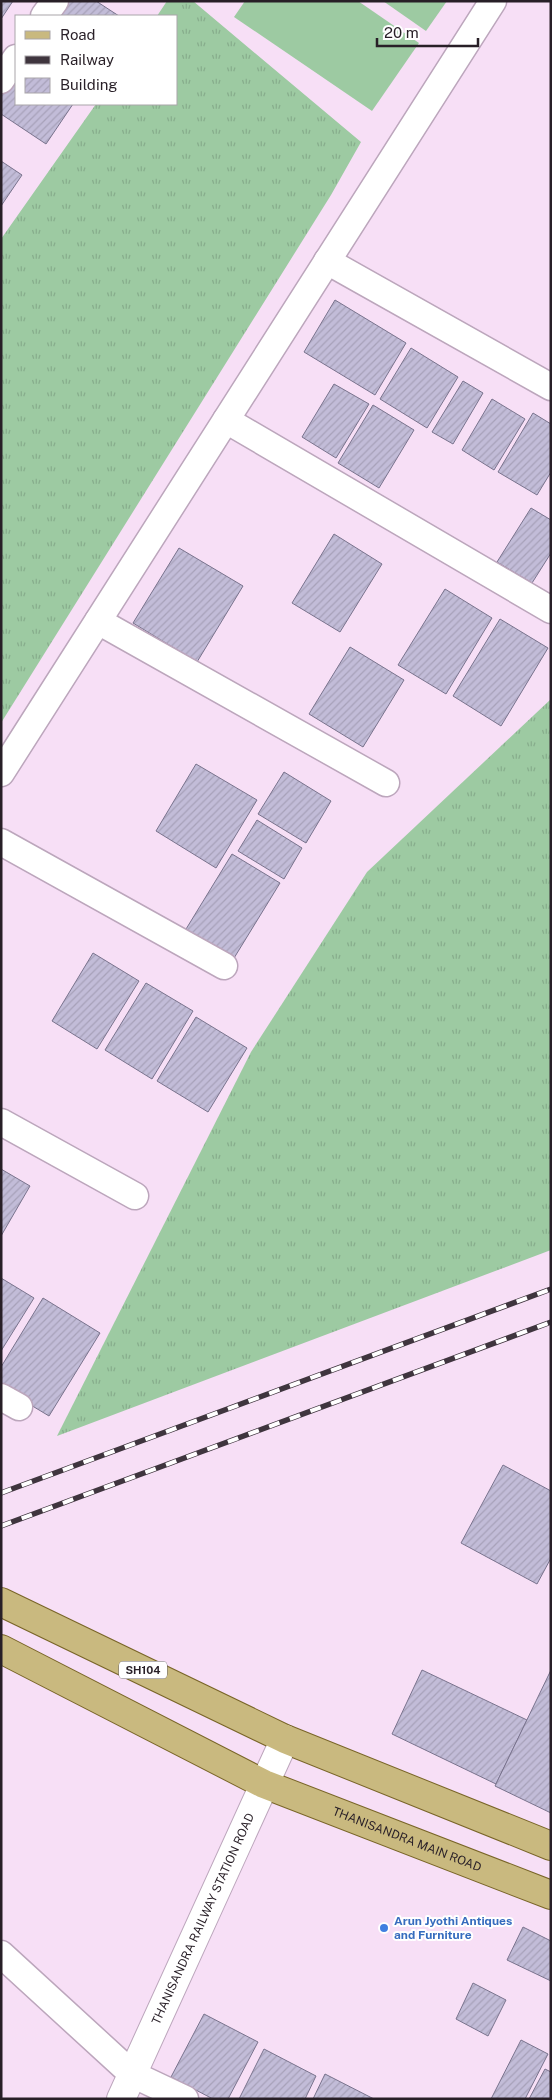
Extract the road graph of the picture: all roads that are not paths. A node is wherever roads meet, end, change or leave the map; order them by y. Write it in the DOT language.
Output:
graph roads {
  1 [pos="55,1"];
  2 [pos="493,1"];
  3 [pos="45,15"];
  4 [pos="15,59"];
  5 [pos="1,80"];
  6 [pos="328,261"];
  7 [pos="551,387"];
  8 [pos="226,420"];
  9 [pos="551,610"];
  10 [pos="98,621"];
  11 [pos="1,773"];
  12 [pos="386,783"];
  13 [pos="1,842"];
  14 [pos="224,966"];
  15 [pos="1,1122"];
  16 [pos="135,1196"];
  17 [pos="1,1602"];
  18 [pos="1,1649"];
  19 [pos="286,1739"];
  20 [pos="264,1784"];
  21 [pos="551,1846"];
  22 [pos="551,1895"];
  23 [pos="1,1954"];
  24 [pos="132,2074"];
  25 [pos="121,2099"];
  26 [pos="185,2099"];
  1 -- 3 [label="street"];
  2 -- 6 [label="street"];
  4 -- 5 [label="street"];
  6 -- 7 [label="street"];
  6 -- 8 [label="street"];
  8 -- 9 [label="street"];
  8 -- 10 [label="street"];
  10 -- 11 [label="street"];
  10 -- 12 [label="street"];
  13 -- 14 [label="street"];
  15 -- 16 [label="street"];
  17 -- 19 [label="main road, SH104"];
  18 -- 20 [label="main road, THANISANDRA MAIN ROAD"];
  19 -- 20 [label="street, THANISANDRA RAILWAY STATION ROAD"];
  19 -- 21 [label="main road, SH104"];
  20 -- 22 [label="main road, THANISANDRA MAIN ROAD"];
  20 -- 24 [label="street, THANISANDRA RAILWAY STATION ROAD"];
  23 -- 24 [label="street"];
  24 -- 25 [label="street, THANISANDRA RAILWAY STATION ROAD"];
  24 -- 26 [label="street"];
}
